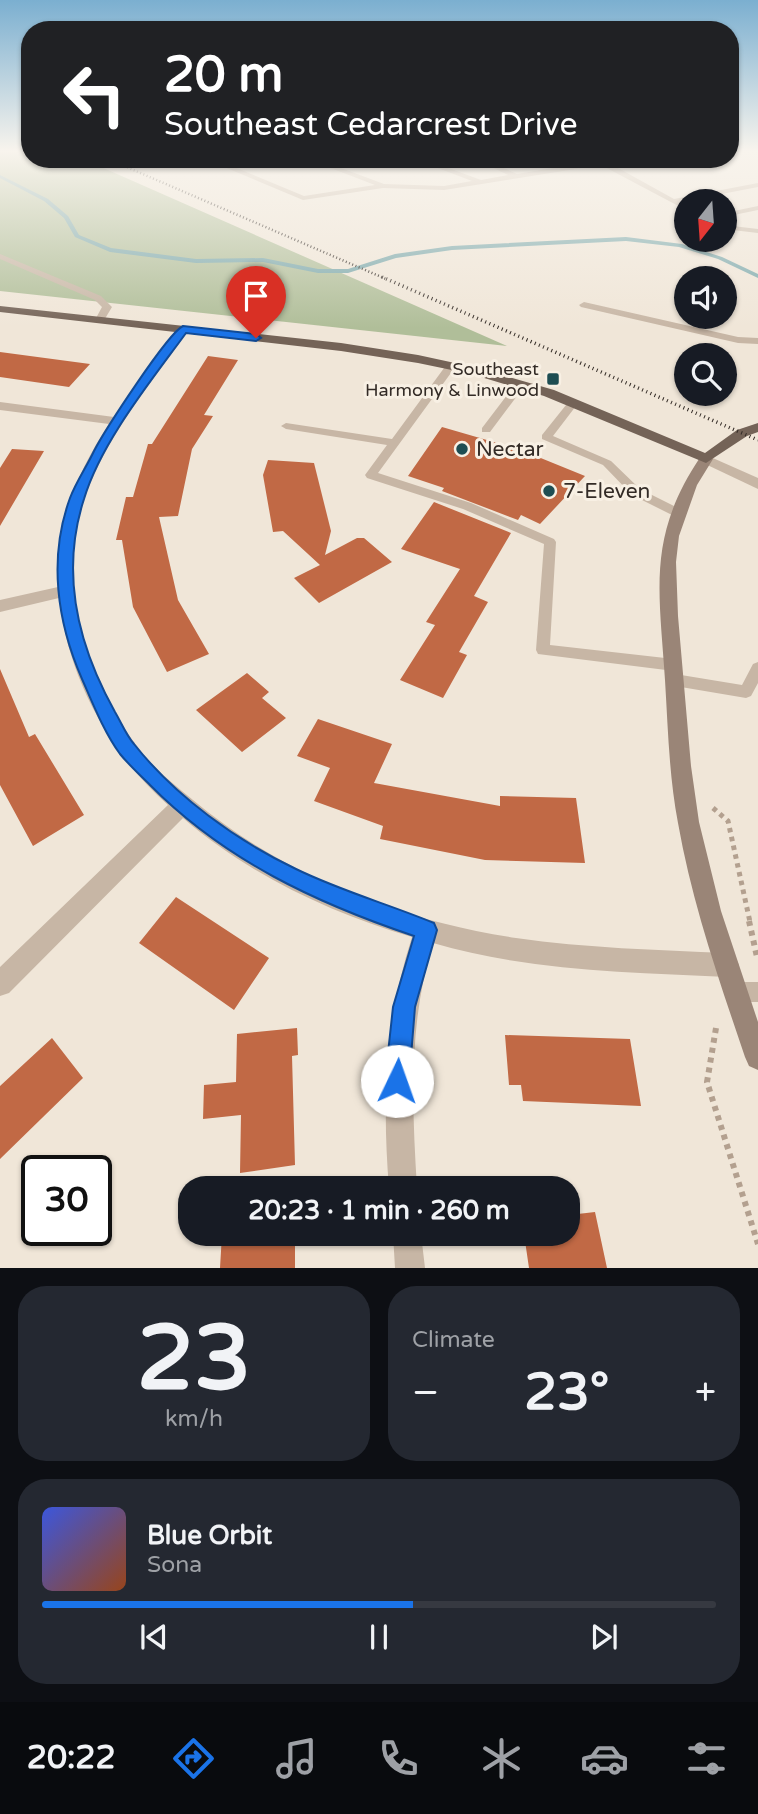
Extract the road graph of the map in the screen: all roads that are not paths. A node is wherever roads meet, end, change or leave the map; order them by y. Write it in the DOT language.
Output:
graph roads {
  1 [pos="737,229"];
  2 [pos="758,231"];
  3 [pos="0,256"];
  4 [pos="584,305"];
  5 [pos="0,309"];
  6 [pos="100,320"];
  7 [pos="183,330"];
  8 [pos="758,341"];
  9 [pos="451,366"];
  10 [pos="521,384"];
  11 [pos="574,402"];
  12 [pos="0,407"];
  13 [pos="116,421"];
  14 [pos="286,426"];
  15 [pos="758,427"];
  16 [pos="486,430"];
  17 [pos="394,443"];
  18 [pos="706,459"];
  19 [pos="758,484"];
  20 [pos="676,512"];
  21 [pos="65,591"];
  22 [pos="0,606"];
  23 [pos="758,668"];
  24 [pos="674,673"];
  25 [pos="182,805"];
  26 [pos="426,930"];
  27 [pos="727,965"];
  28 [pos="0,984"];
  29 [pos="747,992"];
  30 [pos="758,1057"];
  31 [pos="402,1176"];
  32 [pos="408,1246"];
  33 [pos="410,1268"];
  1 -- 2 [label="lane"];
  3 -- 6 [label="lane"];
  4 -- 8 [label="lane"];
  5 -- 6 [label="main road"];
  6 -- 7 [label="main road"];
  7 -- 9 [label="main road"];
  7 -- 13 [label="street"];
  9 -- 10 [label="main road"];
  9 -- 17 [label="lane"];
  10 -- 11 [label="main road"];
  10 -- 16 [label="lane"];
  11 -- 18 [label="main road"];
  11 -- 20 [label="lane"];
  12 -- 13 [label="street"];
  13 -- 21 [label="street"];
  14 -- 17 [label="lane"];
  15 -- 18 [label="main road"];
  17 -- 24 [label="lane"];
  18 -- 19 [label="street"];
  18 -- 20 [label="main road"];
  20 -- 24 [label="main road"];
  21 -- 22 [label="street"];
  21 -- 25 [label="street"];
  23 -- 24 [label="lane"];
  24 -- 27 [label="main road"];
  25 -- 26 [label="street"];
  25 -- 28 [label="street"];
  26 -- 27 [label="street"];
  26 -- 31 [label="street"];
  27 -- 29 [label="main road"];
  29 -- 30 [label="main road"];
  32 -- 33 [label="street"];
}
